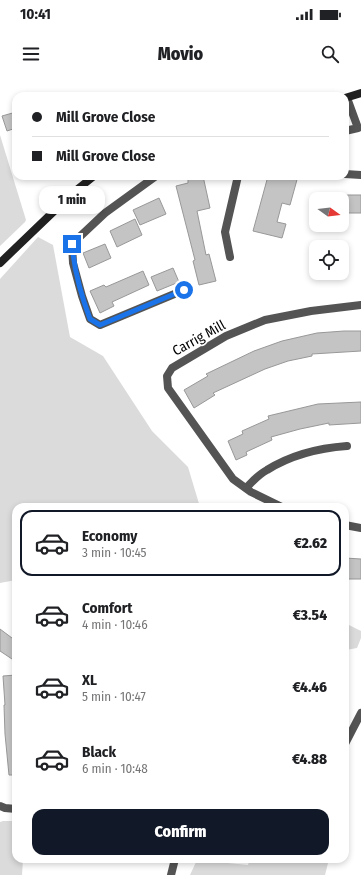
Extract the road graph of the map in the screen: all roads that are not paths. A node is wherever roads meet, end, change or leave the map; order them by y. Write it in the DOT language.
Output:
graph roads {
  1 [pos="361,93"];
  2 [pos="349,97"];
  3 [pos="349,105"];
  4 [pos="359,128"];
  5 [pos="349,130"];
  6 [pos="349,174"];
  7 [pos="361,175"];
  8 [pos="89,180"];
  9 [pos="151,180"];
  10 [pos="237,180"];
  11 [pos="230,258"];
  12 [pos="0,263"];
  13 [pos="184,290"];
  14 [pos="361,305"];
  15 [pos="347,446"];
  16 [pos="246,488"];
  17 [pos="274,503"];
  18 [pos="349,526"];
  19 [pos="361,528"];
  20 [pos="361,713"];
  21 [pos="349,736"];
  22 [pos="0,806"];
  23 [pos="12,809"];
  24 [pos="174,863"];
  25 [pos="171,875"];
  1 -- 2 [label="main road"];
  3 -- 4 [label="street"];
  4 -- 5 [label="street"];
  6 -- 7 [label="street"];
  8 -- 12 [label="main road"];
  9 -- 13 [label="street"];
  10 -- 11 [label="street"];
  14 -- 16 [label="street, Carrig Mill"];
  15 -- 16 [label="street"];
  16 -- 17 [label="street, Carrig Mill"];
  18 -- 19 [label="street"];
  20 -- 21 [label="street"];
  22 -- 23 [label="street"];
  24 -- 25 [label="street"];
}
